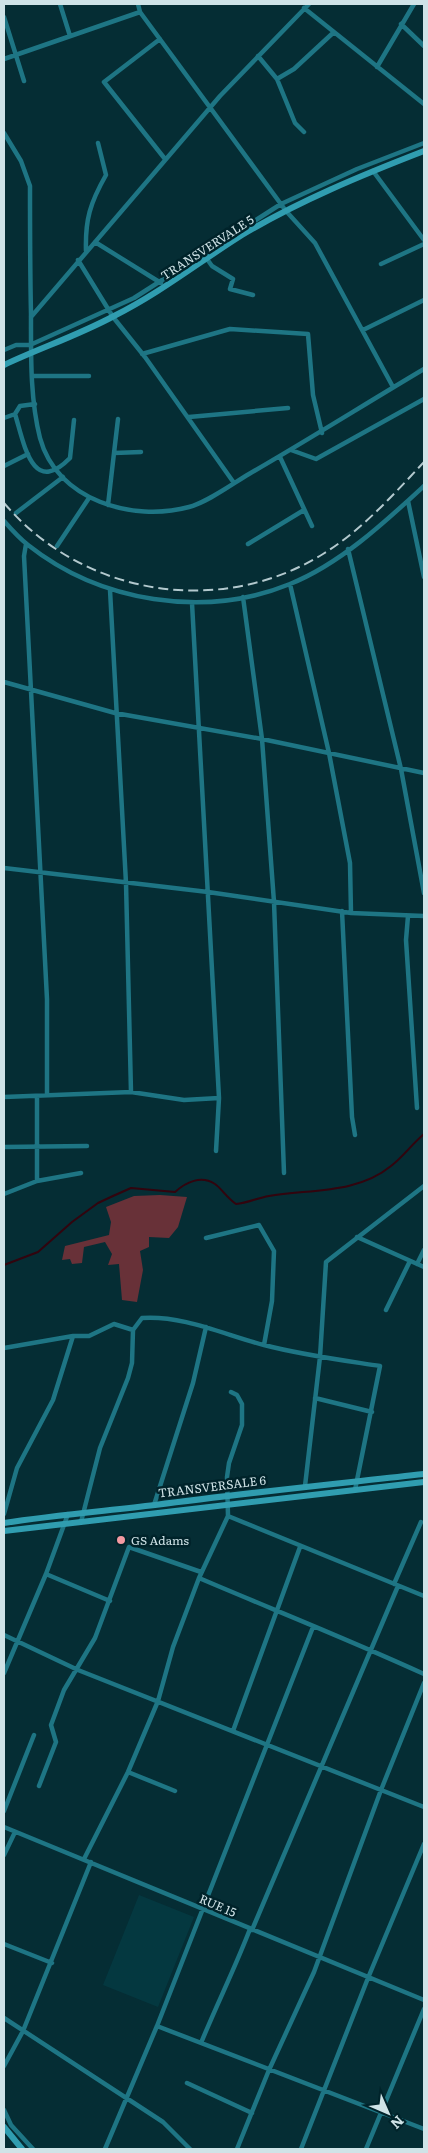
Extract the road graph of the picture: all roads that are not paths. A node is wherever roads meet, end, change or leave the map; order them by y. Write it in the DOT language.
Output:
graph roads {
  1 [pos="60,4"];
  2 [pos="138,4"];
  3 [pos="309,4"];
  4 [pos="414,4"];
  5 [pos="304,8"];
  6 [pos="140,12"];
  7 [pos="4,17"];
  8 [pos="401,24"];
  9 [pos="334,32"];
  10 [pos="70,36"];
  11 [pos="160,39"];
  12 [pos="424,46"];
  13 [pos="16,55"];
  14 [pos="258,56"];
  15 [pos="4,59"];
  16 [pos="377,67"];
  17 [pos="277,79"];
  18 [pos="24,81"];
  19 [pos="424,104"];
  20 [pos="209,108"];
  21 [pos="304,132"];
  22 [pos="4,133"];
  23 [pos="98,143"];
  24 [pos="424,143"];
  25 [pos="424,151"];
  26 [pos="165,159"];
  27 [pos="373,171"];
  28 [pos="281,204"];
  29 [pos="286,211"];
  30 [pos="424,240"];
  31 [pos="95,242"];
  32 [pos="424,244"];
  33 [pos="86,251"];
  34 [pos="207,259"];
  35 [pos="78,260"];
  36 [pos="381,264"];
  37 [pos="160,282"];
  38 [pos="166,286"];
  39 [pos="253,295"];
  40 [pos="424,300"];
  41 [pos="108,309"];
  42 [pos="30,317"];
  43 [pos="113,317"];
  44 [pos="363,330"];
  45 [pos="30,344"];
  46 [pos="4,350"];
  47 [pos="30,353"];
  48 [pos="142,354"];
  49 [pos="4,365"];
  50 [pos="424,369"];
  51 [pos="32,376"];
  52 [pos="88,376"];
  53 [pos="393,387"];
  54 [pos="424,399"];
  55 [pos="35,404"];
  56 [pos="288,408"];
  57 [pos="15,414"];
  58 [pos="189,417"];
  59 [pos="4,418"];
  60 [pos="118,419"];
  61 [pos="74,420"];
  62 [pos="322,432"];
  63 [pos="291,450"];
  64 [pos="141,452"];
  65 [pos="114,453"];
  66 [pos="28,454"];
  67 [pos="280,456"];
  68 [pos="4,466"];
  69 [pos="58,469"];
  70 [pos="63,477"];
  71 [pos="234,483"];
  72 [pos="424,486"];
  73 [pos="89,498"];
  74 [pos="408,501"];
  75 [pos="108,505"];
  76 [pos="304,510"];
  77 [pos="16,513"];
  78 [pos="4,521"];
  79 [pos="312,526"];
  80 [pos="26,544"];
  81 [pos="248,544"];
  82 [pos="57,546"];
  83 [pos="348,549"];
  84 [pos="424,577"];
  85 [pos="290,584"];
  86 [pos="110,590"];
  87 [pos="243,597"];
  88 [pos="192,603"];
  89 [pos="4,682"];
  90 [pos="32,689"];
  91 [pos="115,713"];
  92 [pos="197,728"];
  93 [pos="262,739"];
  94 [pos="329,753"];
  95 [pos="401,769"];
  96 [pos="424,773"];
  97 [pos="4,868"];
  98 [pos="40,873"];
  99 [pos="126,883"];
  100 [pos="208,892"];
  101 [pos="424,893"];
  102 [pos="274,902"];
  103 [pos="342,911"];
  104 [pos="351,913"];
  105 [pos="408,916"];
  106 [pos="424,916"];
  107 [pos="131,1092"];
  108 [pos="47,1095"];
  109 [pos="36,1096"];
  110 [pos="4,1097"];
  111 [pos="219,1098"];
  112 [pos="417,1108"];
  113 [pos="355,1135"];
  114 [pos="87,1146"];
  115 [pos="4,1147"];
  116 [pos="37,1147"];
  117 [pos="216,1151"];
  118 [pos="284,1173"];
  119 [pos="81,1174"];
  120 [pos="37,1181"];
  121 [pos="424,1186"];
  122 [pos="4,1194"];
  123 [pos="357,1237"];
  124 [pos="206,1238"];
  125 [pos="424,1250"];
  126 [pos="410,1261"];
  127 [pos="417,1264"];
  128 [pos="424,1267"];
  129 [pos="386,1310"];
  130 [pos="206,1327"];
  131 [pos="133,1330"];
  132 [pos="73,1336"];
  133 [pos="264,1345"];
  134 [pos="4,1348"];
  135 [pos="320,1357"];
  136 [pos="231,1392"];
  137 [pos="315,1398"];
  138 [pos="372,1412"];
  139 [pos="424,1474"];
  140 [pos="356,1482"];
  141 [pos="424,1482"];
  142 [pos="305,1486"];
  143 [pos="355,1490"];
  144 [pos="227,1494"];
  145 [pos="154,1505"];
  146 [pos="228,1506"];
  147 [pos="84,1511"];
  148 [pos="68,1513"];
  149 [pos="4,1514"];
  150 [pos="228,1516"];
  151 [pos="81,1522"];
  152 [pos="420,1522"];
  153 [pos="4,1523"];
  154 [pos="66,1524"];
  155 [pos="4,1531"];
  156 [pos="300,1547"];
  157 [pos="46,1574"];
  158 [pos="200,1575"];
  159 [pos="396,1585"];
  160 [pos="424,1596"];
  161 [pos="110,1601"];
  162 [pos="278,1612"];
  163 [pos="313,1627"];
  164 [pos="4,1635"];
  165 [pos="17,1640"];
  166 [pos="372,1649"];
  167 [pos="78,1670"];
  168 [pos="4,1673"];
  169 [pos="424,1674"];
  170 [pos="424,1683"];
  171 [pos="158,1701"];
  172 [pos="233,1731"];
  173 [pos="34,1735"];
  174 [pos="266,1744"];
  175 [pos="322,1766"];
  176 [pos="128,1772"];
  177 [pos="39,1786"];
  178 [pos="381,1790"];
  179 [pos="175,1791"];
  180 [pos="424,1807"];
  181 [pos="4,1812"];
  182 [pos="4,1827"];
  183 [pos="15,1832"];
  184 [pos="424,1844"];
  185 [pos="4,1855"];
  186 [pos="84,1859"];
  187 [pos="91,1862"];
  188 [pos="202,1909"];
  189 [pos="251,1930"];
  190 [pos="4,1944"];
  191 [pos="318,1957"];
  192 [pos="52,1963"];
  193 [pos="368,1978"];
  194 [pos="424,2000"];
  195 [pos="424,2009"];
  196 [pos="4,2018"];
  197 [pos="157,2026"];
  198 [pos="23,2031"];
  199 [pos="201,2043"];
  200 [pos="4,2066"];
  201 [pos="269,2070"];
  202 [pos="187,2082"];
  203 [pos="323,2090"];
  204 [pos="126,2096"];
  205 [pos="4,2110"];
  206 [pos="381,2112"];
  207 [pos="252,2113"];
  208 [pos="4,2127"];
  209 [pos="424,2129"];
  210 [pos="18,2148"];
  211 [pos="33,2149"];
  212 [pos="105,2149"];
  213 [pos="190,2149"];
  214 [pos="238,2149"];
  215 [pos="301,2149"];
  216 [pos="366,2149"];
  1 -- 10 [label="street"];
  2 -- 6 [label="street"];
  3 -- 5 [label="street"];
  4 -- 8 [label="street"];
  5 -- 9 [label="street"];
  5 -- 14 [label="street"];
  6 -- 10 [label="street"];
  6 -- 11 [label="street"];
  7 -- 13 [label="street"];
  8 -- 12 [label="street"];
  8 -- 16 [label="street"];
  9 -- 16 [label="street"];
  9 -- 17 [label="street"];
  10 -- 13 [label="street"];
  11 -- 20 [label="street"];
  11 -- 26 [label="street"];
  13 -- 15 [label="street"];
  13 -- 18 [label="street"];
  14 -- 17 [label="street"];
  14 -- 20 [label="street"];
  16 -- 19 [label="street"];
  17 -- 21 [label="street"];
  20 -- 26 [label="street"];
  20 -- 28 [label="street"];
  22 -- 42 [label="street"];
  23 -- 33 [label="street"];
  24 -- 28 [label="street"];
  25 -- 27 [label="main road, TRANSVERVALE 5"];
  26 -- 31 [label="street"];
  27 -- 29 [label="main road, TRANSVERVALE 5"];
  27 -- 30 [label="street"];
  28 -- 29 [label="street"];
  28 -- 37 [label="street"];
  29 -- 34 [label="main road, TRANSVERVALE 5"];
  29 -- 44 [label="street"];
  31 -- 33 [label="street"];
  31 -- 37 [label="street"];
  32 -- 36 [label="street"];
  33 -- 35 [label="street"];
  34 -- 38 [label="main road, TRANSVERVALE 5"];
  34 -- 39 [label="street"];
  35 -- 41 [label="street"];
  35 -- 42 [label="street"];
  37 -- 38 [label="street"];
  37 -- 41 [label="street"];
  38 -- 43 [label="main road, TRANSVERVALE 5"];
  40 -- 44 [label="street"];
  41 -- 43 [label="street"];
  41 -- 45 [label="street"];
  42 -- 45 [label="street"];
  43 -- 47 [label="main road, TRANSVERVALE 5"];
  43 -- 48 [label="street"];
  44 -- 53 [label="street"];
  45 -- 46 [label="street"];
  45 -- 47 [label="street"];
  47 -- 49 [label="main road, TRANSVERVALE 5"];
  47 -- 51 [label="street"];
  48 -- 58 [label="street"];
  48 -- 62 [label="street"];
  50 -- 53 [label="street"];
  51 -- 52 [label="street"];
  51 -- 55 [label="street"];
  53 -- 62 [label="street"];
  54 -- 63 [label="street"];
  55 -- 57 [label="street"];
  55 -- 69 [label="street"];
  56 -- 58 [label="street"];
  57 -- 59 [label="street"];
  57 -- 66 [label="street"];
  58 -- 71 [label="street"];
  60 -- 65 [label="street"];
  61 -- 69 [label="street"];
  62 -- 63 [label="street"];
  63 -- 67 [label="street"];
  64 -- 65 [label="street"];
  65 -- 75 [label="street"];
  66 -- 68 [label="street"];
  66 -- 69 [label="street"];
  67 -- 71 [label="street"];
  67 -- 76 [label="street"];
  69 -- 70 [label="street"];
  70 -- 73 [label="street"];
  70 -- 77 [label="street"];
  71 -- 75 [label="street"];
  72 -- 74 [label="street"];
  73 -- 75 [label="street"];
  73 -- 82 [label="street"];
  74 -- 83 [label="street"];
  74 -- 84 [label="street"];
  76 -- 79 [label="street"];
  76 -- 81 [label="street"];
  78 -- 80 [label="street"];
  80 -- 86 [label="street"];
  80 -- 90 [label="street"];
  83 -- 85 [label="street"];
  83 -- 95 [label="street"];
  85 -- 87 [label="street"];
  85 -- 94 [label="street"];
  86 -- 88 [label="street"];
  86 -- 91 [label="street"];
  87 -- 88 [label="street"];
  87 -- 93 [label="street"];
  88 -- 92 [label="street"];
  89 -- 90 [label="street"];
  90 -- 91 [label="street"];
  90 -- 98 [label="street"];
  91 -- 92 [label="street"];
  91 -- 99 [label="street"];
  92 -- 93 [label="street"];
  92 -- 100 [label="street"];
  93 -- 94 [label="street"];
  93 -- 102 [label="street"];
  94 -- 95 [label="street"];
  94 -- 104 [label="street"];
  95 -- 96 [label="street"];
  95 -- 101 [label="street"];
  97 -- 98 [label="street"];
  98 -- 99 [label="street"];
  98 -- 108 [label="street"];
  99 -- 100 [label="street"];
  99 -- 107 [label="street"];
  100 -- 102 [label="street"];
  100 -- 111 [label="street"];
  102 -- 103 [label="street"];
  102 -- 118 [label="street"];
  103 -- 104 [label="street"];
  103 -- 113 [label="street"];
  104 -- 105 [label="street"];
  105 -- 106 [label="street"];
  105 -- 112 [label="street"];
  107 -- 108 [label="street"];
  107 -- 111 [label="street"];
  108 -- 109 [label="street"];
  109 -- 110 [label="street"];
  109 -- 116 [label="street"];
  111 -- 117 [label="street"];
  114 -- 116 [label="street"];
  115 -- 116 [label="street"];
  116 -- 120 [label="street"];
  119 -- 120 [label="street"];
  120 -- 122 [label="street"];
  121 -- 123 [label="street"];
  123 -- 126 [label="street"];
  123 -- 135 [label="street"];
  124 -- 133 [label="street"];
  125 -- 127 [label="street"];
  126 -- 127 [label="street"];
  126 -- 129 [label="street"];
  127 -- 128 [label="street"];
  130 -- 131 [label="street"];
  130 -- 133 [label="street"];
  130 -- 145 [label="street"];
  131 -- 132 [label="street"];
  131 -- 147 [label="street"];
  132 -- 134 [label="street"];
  132 -- 149 [label="street"];
  133 -- 135 [label="street"];
  135 -- 137 [label="street"];
  135 -- 138 [label="street"];
  136 -- 144 [label="street"];
  137 -- 138 [label="street"];
  137 -- 142 [label="street"];
  138 -- 140 [label="street"];
  139 -- 140 [label="main road, TRANSVERSALE 6"];
  140 -- 142 [label="main road, TRANSVERSALE 6"];
  140 -- 143 [label="street"];
  141 -- 143 [label="main road, TRANSVERSALE 6"];
  142 -- 144 [label="main road, TRANSVERSALE 6"];
  143 -- 146 [label="main road, TRANSVERSALE 6"];
  144 -- 145 [label="main road, TRANSVERSALE 6"];
  144 -- 146 [label="street"];
  145 -- 147 [label="main road, TRANSVERSALE 6"];
  146 -- 150 [label="street"];
  146 -- 151 [label="main road, TRANSVERSALE 6"];
  147 -- 148 [label="main road, TRANSVERSALE 6"];
  147 -- 151 [label="street"];
  148 -- 153 [label="main road, TRANSVERSALE 6"];
  148 -- 154 [label="street"];
  150 -- 156 [label="street"];
  150 -- 158 [label="street"];
  151 -- 154 [label="main road, TRANSVERSALE 6"];
  152 -- 159 [label="street"];
  154 -- 155 [label="main road, TRANSVERSALE 6"];
  154 -- 157 [label="street"];
  156 -- 159 [label="street"];
  156 -- 162 [label="street"];
  157 -- 161 [label="street"];
  157 -- 165 [label="street"];
  158 -- 161 [label="street"];
  158 -- 162 [label="street"];
  158 -- 171 [label="street"];
  159 -- 160 [label="street"];
  159 -- 166 [label="street"];
  161 -- 167 [label="street"];
  162 -- 163 [label="street"];
  162 -- 172 [label="street"];
  163 -- 166 [label="street"];
  163 -- 174 [label="street"];
  164 -- 165 [label="street"];
  165 -- 167 [label="street"];
  165 -- 168 [label="street"];
  166 -- 169 [label="street"];
  166 -- 175 [label="street"];
  167 -- 171 [label="street"];
  167 -- 177 [label="street"];
  170 -- 178 [label="street"];
  171 -- 172 [label="street"];
  171 -- 176 [label="street"];
  172 -- 174 [label="street"];
  173 -- 181 [label="street"];
  174 -- 175 [label="street"];
  174 -- 188 [label="street"];
  175 -- 178 [label="street"];
  175 -- 189 [label="street"];
  176 -- 179 [label="street"];
  176 -- 186 [label="street"];
  178 -- 180 [label="street"];
  178 -- 191 [label="street"];
  182 -- 183 [label="street, RUE 15"];
  183 -- 185 [label="street"];
  183 -- 186 [label="street, RUE 15"];
  184 -- 193 [label="street"];
  186 -- 187 [label="street, RUE 15"];
  187 -- 188 [label="street, RUE 15"];
  187 -- 192 [label="street"];
  188 -- 189 [label="street, RUE 15"];
  188 -- 197 [label="street"];
  189 -- 191 [label="street, RUE 15"];
  189 -- 199 [label="street"];
  190 -- 192 [label="street"];
  191 -- 193 [label="street, RUE 15"];
  191 -- 201 [label="street"];
  192 -- 198 [label="street"];
  193 -- 194 [label="street, RUE 15"];
  193 -- 203 [label="street"];
  195 -- 206 [label="street"];
  196 -- 198 [label="street"];
  197 -- 199 [label="street"];
  197 -- 204 [label="street"];
  198 -- 200 [label="street"];
  198 -- 204 [label="street"];
  199 -- 201 [label="street"];
  201 -- 203 [label="street"];
  201 -- 207 [label="street"];
  202 -- 207 [label="street"];
  203 -- 206 [label="street"];
  203 -- 215 [label="street"];
  204 -- 212 [label="street"];
  204 -- 213 [label="street"];
  205 -- 211 [label="street"];
  206 -- 209 [label="street"];
  206 -- 216 [label="street"];
  207 -- 214 [label="street"];
  208 -- 210 [label="main road"];
}
